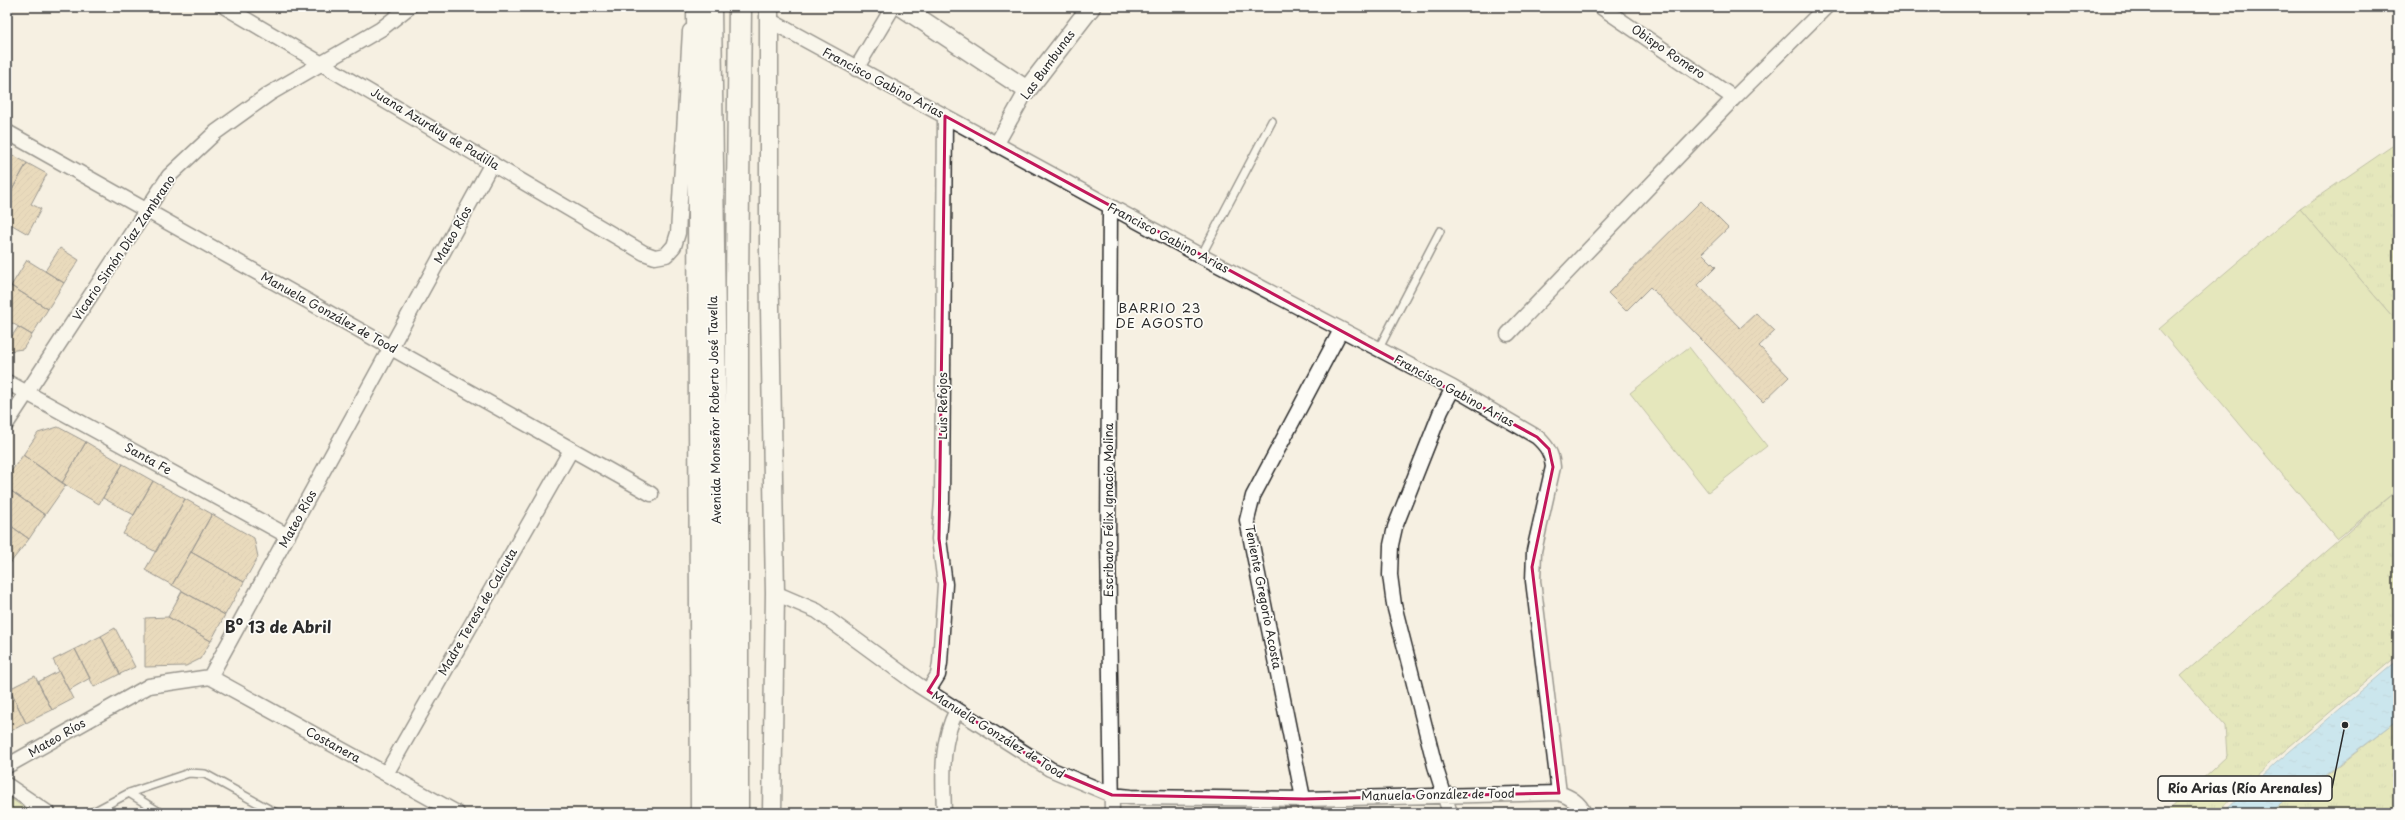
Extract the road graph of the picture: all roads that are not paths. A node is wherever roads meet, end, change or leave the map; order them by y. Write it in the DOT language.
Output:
graph roads {
  1 [pos="225,7"];
  2 [pos="409,7"];
  3 [pos="692,7"];
  4 [pos="696,7"];
  5 [pos="710,7"];
  6 [pos="740,7"];
  7 [pos="893,7"];
  8 [pos="902,7"];
  9 [pos="1091,7"];
  10 [pos="1601,7"];
  11 [pos="1826,7"];
  12 [pos="769,13"];
  13 [pos="322,62"];
  14 [pos="856,69"];
  15 [pos="1027,90"];
  16 [pos="1734,98"];
  17 [pos="945,116"];
  18 [pos="1272,121"];
  19 [pos="7,132"];
  20 [pos="996,145"];
  21 [pos="492,162"];
  22 [pos="1110,206"];
  23 [pos="147,210"];
  24 [pos="1440,231"];
  25 [pos="1201,256"];
  26 [pos="1341,330"];
  27 [pos="1508,334"];
  28 [pos="392,348"];
  29 [pos="1378,350"];
  30 [pos="7,382"];
  31 [pos="1453,388"];
  32 [pos="28,393"];
  33 [pos="7,423"];
  34 [pos="571,450"];
  35 [pos="651,494"];
  36 [pos="288,536"];
  37 [pos="775,593"];
  38 [pos="210,677"];
  39 [pos="928,691"];
  40 [pos="957,710"];
  41 [pos="7,766"];
  42 [pos="386,774"];
  43 [pos="7,785"];
  44 [pos="1559,792"];
  45 [pos="129,793"];
  46 [pos="1444,794"];
  47 [pos="1112,795"];
  48 [pos="1304,799"];
  49 [pos="48,813"];
  50 [pos="91,813"];
  51 [pos="161,813"];
  52 [pos="276,813"];
  53 [pos="457,813"];
  54 [pos="700,813"];
  55 [pos="717,813"];
  56 [pos="737,813"];
  57 [pos="772,813"];
  58 [pos="944,813"];
  59 [pos="1112,813"];
  60 [pos="1306,813"];
  61 [pos="1450,813"];
  62 [pos="1584,813"];
  1 -- 13 [label="street, Juana Azurduy de Padilla"];
  2 -- 13 [label="street, Vicario Simón Díaz Zambrano"];
  3 -- 21 [label="street, Juana Azurduy de Padilla"];
  4 -- 54 [label="street"];
  5 -- 55 [label="highway, Avenida Monseñor Roberto José Tavella"];
  6 -- 56 [label="highway, Avenida Monseñor Roberto José Tavella"];
  7 -- 14 [label="street"];
  8 -- 15 [label="street"];
  9 -- 15 [label="street, Las Bumbunas"];
  10 -- 16 [label="street, Obispo Romero"];
  11 -- 16 [label="street"];
  12 -- 14 [label="street, Francisco Gabino Arias"];
  12 -- 37 [label="street"];
  13 -- 21 [label="street, Juana Azurduy de Padilla"];
  13 -- 23 [label="street, Vicario Simón Díaz Zambrano"];
  14 -- 17 [label="street, Francisco Gabino Arias"];
  15 -- 20 [label="street, Las Bumbunas"];
  16 -- 27 [label="street"];
  17 -- 20 [label="street, Francisco Gabino Arias"];
  17 -- 39 [label="street, Luis Refojos"];
  18 -- 25 [label="lane"];
  19 -- 23 [label="street, Manuela González de Tood"];
  20 -- 22 [label="street, Francisco Gabino Arias"];
  21 -- 28 [label="street, Mateo Ríos"];
  22 -- 25 [label="street, Francisco Gabino Arias"];
  22 -- 47 [label="street, Escribano Félix Ignacio Molina"];
  23 -- 28 [label="street, Manuela González de Tood"];
  23 -- 32 [label="street, Vicario Simón Díaz Zambrano"];
  24 -- 29 [label="lane"];
  25 -- 26 [label="street, Francisco Gabino Arias"];
  26 -- 29 [label="street, Francisco Gabino Arias"];
  26 -- 48 [label="street, Teniente Gregorio Acosta"];
  28 -- 34 [label="street, Manuela González de Tood"];
  28 -- 36 [label="street, Mateo Ríos"];
  29 -- 31 [label="street, Francisco Gabino Arias"];
  30 -- 32 [label="street, Santa Fe"];
  31 -- 44 [label="street, Francisco Gabino Arias"];
  31 -- 46 [label="street"];
  32 -- 33 [label="street, Vicario Simón Díaz Zambrano"];
  32 -- 36 [label="street, Santa Fe"];
  34 -- 35 [label="street, Manuela González de Tood"];
  34 -- 42 [label="street, Madre Teresa de Calcuta"];
  36 -- 38 [label="street, Mateo Ríos"];
  37 -- 39 [label="street, Manuela González de Tood"];
  37 -- 57 [label="street"];
  38 -- 41 [label="street, Mateo Ríos"];
  38 -- 42 [label="street, Costanera"];
  39 -- 40 [label="street, Manuela González de Tood"];
  40 -- 47 [label="street, Manuela González de Tood"];
  40 -- 58 [label="street"];
  42 -- 53 [label="street, Costanera"];
  43 -- 49 [label="street"];
  44 -- 46 [label="street, Manuela González de Tood"];
  44 -- 62 [label="street"];
  45 -- 50 [label="lane"];
  45 -- 51 [label="lane"];
  45 -- 52 [label="lane"];
  46 -- 48 [label="street, Manuela González de Tood"];
  46 -- 61 [label="street"];
  47 -- 48 [label="street, Manuela González de Tood"];
  47 -- 59 [label="street, Escribano Félix Ignacio Molina"];
  48 -- 60 [label="street, Teniente Gregorio Acosta"];
}
